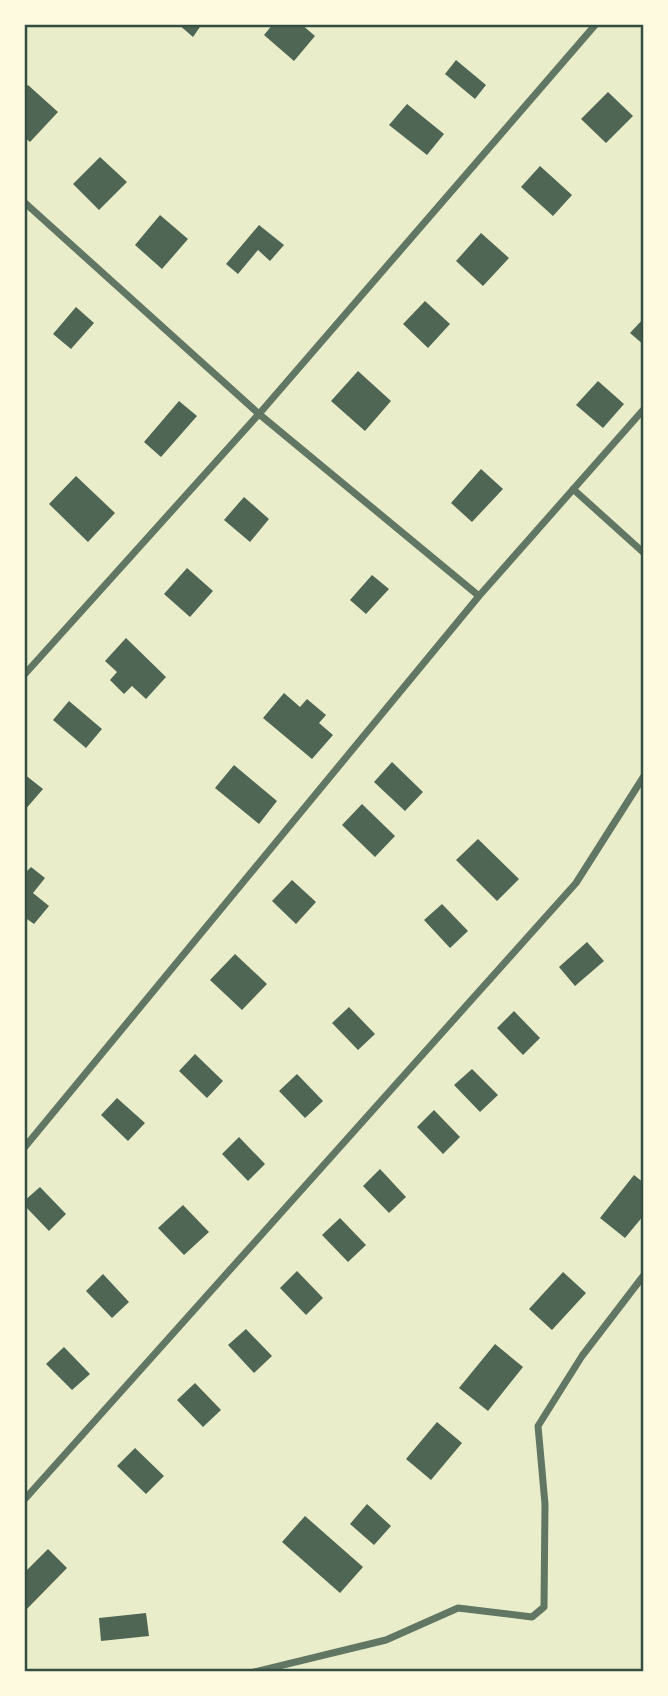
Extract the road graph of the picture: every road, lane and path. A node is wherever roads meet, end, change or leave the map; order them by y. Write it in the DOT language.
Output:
graph roads {
  1 [pos="596,24"];
  2 [pos="24,202"];
  3 [pos="643,409"];
  4 [pos="259,414"];
  5 [pos="573,489"];
  6 [pos="643,553"];
  7 [pos="479,596"];
  8 [pos="24,675"];
  9 [pos="643,776"];
  10 [pos="24,1148"];
  11 [pos="643,1275"];
  12 [pos="24,1500"];
  13 [pos="254,1671"];
  1 -- 4 [label="street"];
  2 -- 4 [label="street"];
  3 -- 5 [label="street"];
  4 -- 7 [label="street"];
  4 -- 8 [label="street"];
  5 -- 6 [label="street"];
  5 -- 7 [label="street"];
  7 -- 10 [label="street"];
  9 -- 12 [label="street"];
  11 -- 13 [label="street"];
}
